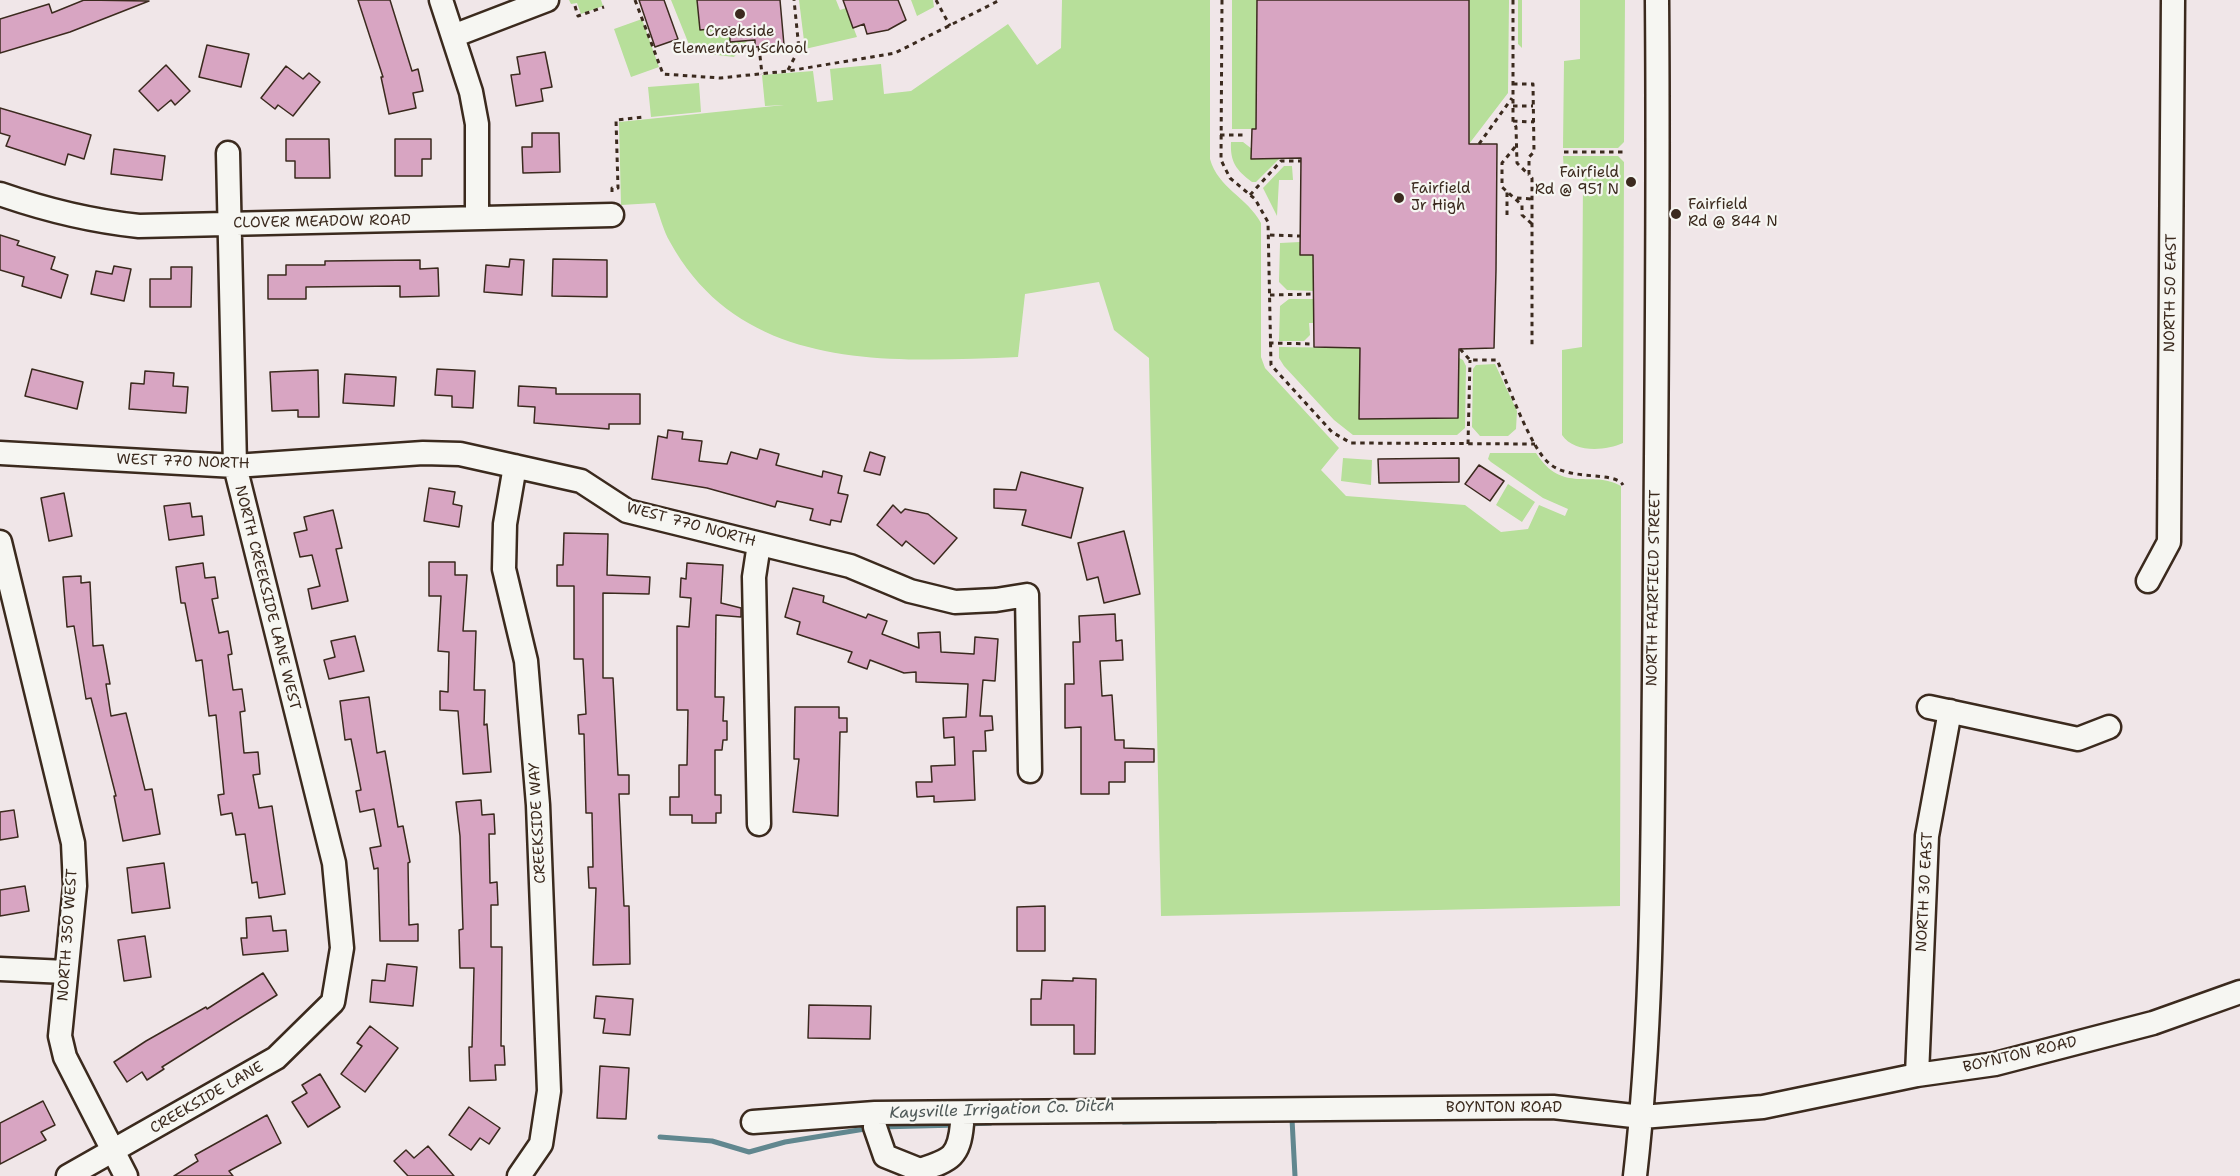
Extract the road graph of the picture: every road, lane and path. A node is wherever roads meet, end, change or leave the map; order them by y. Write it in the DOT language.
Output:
graph roads {
  1 [pos="441,0"];
  2 [pos="547,0"];
  3 [pos="635,0"];
  4 [pos="794,0"];
  5 [pos="936,0"];
  6 [pos="1000,0"];
  7 [pos="1222,0"];
  8 [pos="1513,0"];
  9 [pos="1657,0"];
  10 [pos="2173,0"];
  11 [pos="575,6"];
  12 [pos="604,7"];
  13 [pos="950,26"];
  14 [pos="453,36"];
  15 [pos="759,47"];
  16 [pos="788,71"];
  17 [pos="762,74"];
  18 [pos="1513,84"];
  19 [pos="1513,97"];
  20 [pos="1513,106"];
  21 [pos="1533,106"];
  22 [pos="644,117"];
  23 [pos="1513,122"];
  24 [pos="1533,122"];
  25 [pos="1220,135"];
  26 [pos="1248,135"];
  27 [pos="1479,144"];
  28 [pos="1516,146"];
  29 [pos="1564,152"];
  30 [pos="1626,152"];
  31 [pos="228,153"];
  32 [pos="1301,161"];
  33 [pos="1529,175"];
  34 [pos="612,192"];
  35 [pos="1507,192"];
  36 [pos="0,194"];
  37 [pos="1250,195"];
  38 [pos="1515,198"];
  39 [pos="1532,199"];
  40 [pos="612,215"];
  41 [pos="1507,215"];
  42 [pos="477,218"];
  43 [pos="229,224"];
  44 [pos="1532,224"];
  45 [pos="1270,236"];
  46 [pos="1300,236"];
  47 [pos="1314,294"];
  48 [pos="1270,295"];
  49 [pos="1269,343"];
  50 [pos="1314,344"];
  51 [pos="1532,348"];
  52 [pos="1460,349"];
  53 [pos="1470,360"];
  54 [pos="1468,444"];
  55 [pos="1535,444"];
  56 [pos="0,453"];
  57 [pos="235,466"];
  58 [pos="515,466"];
  59 [pos="1623,485"];
  60 [pos="0,542"];
  61 [pos="759,544"];
  62 [pos="2148,581"];
  63 [pos="2109,727"];
  64 [pos="1030,771"];
  65 [pos="759,824"];
  66 [pos="0,969"];
  67 [pos="66,972"];
  68 [pos="2240,992"];
  69 [pos="333,1002"];
  70 [pos="1917,1075"];
  71 [pos="1642,1117"];
  72 [pos="753,1122"];
  73 [pos="962,1124"];
  74 [pos="875,1127"];
  75 [pos="113,1152"];
  76 [pos="68,1176"];
  77 [pos="126,1176"];
  78 [pos="519,1176"];
  79 [pos="1635,1176"];
  1 -- 14 [label="street"];
  2 -- 14 [label="street"];
  3 -- 17 [label="path"];
  4 -- 16 [label="path"];
  5 -- 13 [label="path"];
  6 -- 13 [label="path"];
  7 -- 25 [label="path"];
  8 -- 18 [label="path"];
  9 -- 71 [label="street, NORTH FAIRFIELD STREET"];
  10 -- 62 [label="street, NORTH 50 EAST"];
  11 -- 12 [label="path"];
  13 -- 16 [label="path"];
  14 -- 42 [label="street"];
  15 -- 17 [label="path"];
  16 -- 17 [label="path"];
  18 -- 19 [label="path"];
  18 -- 21 [label="path"];
  19 -- 20 [label="path"];
  19 -- 27 [label="path"];
  20 -- 21 [label="path"];
  20 -- 23 [label="path"];
  21 -- 24 [label="path"];
  22 -- 34 [label="path"];
  23 -- 24 [label="path"];
  23 -- 28 [label="path"];
  24 -- 33 [label="path"];
  25 -- 26 [label="path"];
  25 -- 37 [label="path"];
  28 -- 33 [label="path"];
  28 -- 35 [label="path"];
  29 -- 30 [label="path"];
  31 -- 43 [label="street, NORTH CREEKSIDE LANE WEST"];
  32 -- 37 [label="path"];
  33 -- 39 [label="path"];
  35 -- 38 [label="path"];
  35 -- 41 [label="path"];
  36 -- 43 [label="street, CLOVER MEADOW ROAD"];
  37 -- 45 [label="path"];
  38 -- 39 [label="path"];
  38 -- 44 [label="path"];
  39 -- 44 [label="path"];
  40 -- 42 [label="street, CLOVER MEADOW ROAD"];
  42 -- 43 [label="street, CLOVER MEADOW ROAD"];
  43 -- 57 [label="street, NORTH CREEKSIDE LANE WEST"];
  44 -- 51 [label="path"];
  45 -- 46 [label="path"];
  45 -- 48 [label="path"];
  47 -- 48 [label="path"];
  48 -- 49 [label="path"];
  49 -- 50 [label="path"];
  49 -- 54 [label="path"];
  52 -- 53 [label="path"];
  53 -- 54 [label="path"];
  53 -- 55 [label="path"];
  54 -- 55 [label="path"];
  55 -- 59 [label="path"];
  56 -- 57 [label="street, WEST 770 NORTH"];
  57 -- 58 [label="street, WEST 770 NORTH"];
  57 -- 69 [label="street, NORTH CREEKSIDE LANE WEST"];
  58 -- 61 [label="street, WEST 770 NORTH"];
  58 -- 78 [label="street, CREEKSIDE WAY"];
  60 -- 67 [label="street, NORTH 350 WEST"];
  61 -- 64 [label="street, WEST 770 NORTH"];
  61 -- 65 [label="street"];
  63 -- 70 [label="street, NORTH 30 EAST"];
  66 -- 67 [label="street"];
  67 -- 75 [label="street, NORTH 350 WEST"];
  68 -- 70 [label="street, BOYNTON ROAD"];
  69 -- 75 [label="street, CREEKSIDE LANE"];
  70 -- 71 [label="street, BOYNTON ROAD"];
  71 -- 72 [label="street, BOYNTON ROAD"];
  71 -- 79 [label="street, NORTH FAIRFIELD STREET"];
  73 -- 74 [label="street"];
  75 -- 76 [label="street, CREEKSIDE LANE"];
  75 -- 77 [label="street, NORTH 350 WEST"];
}
